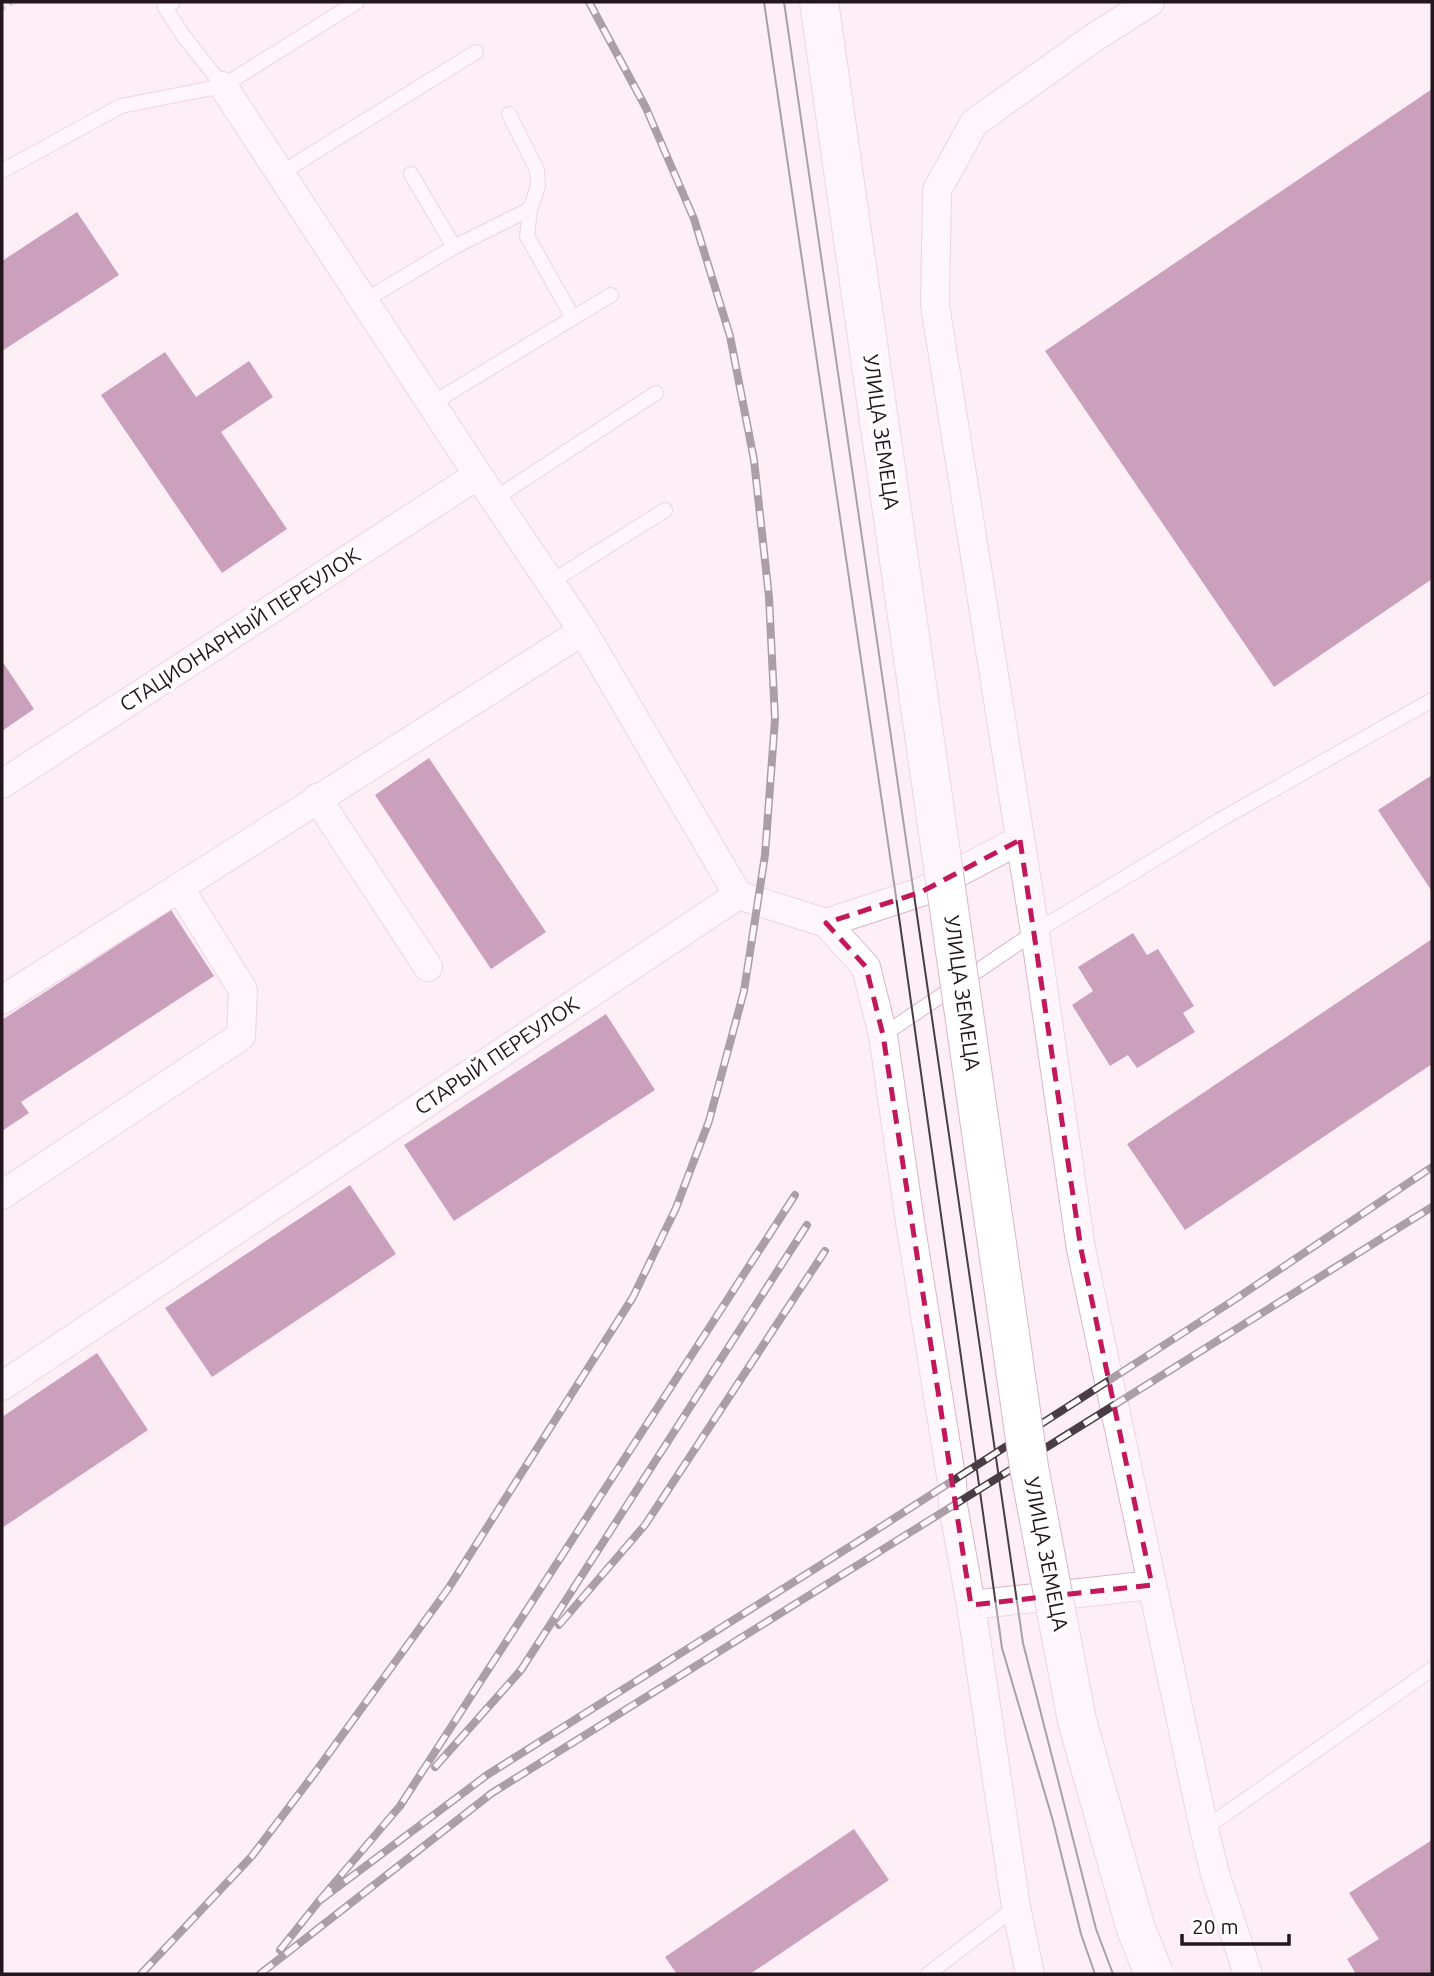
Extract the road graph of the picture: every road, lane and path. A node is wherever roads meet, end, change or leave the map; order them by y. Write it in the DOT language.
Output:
graph roads {
  1 [pos="13,2"];
  2 [pos="173,2"];
  3 [pos="357,2"];
  4 [pos="819,2"];
  5 [pos="1150,2"];
  6 [pos="2,9"];
  7 [pos="476,52"];
  8 [pos="223,86"];
  9 [pos="509,114"];
  10 [pos="2,172"];
  11 [pos="281,173"];
  12 [pos="411,174"];
  13 [pos="530,209"];
  14 [pos="454,247"];
  15 [pos="611,295"];
  16 [pos="364,301"];
  17 [pos="573,318"];
  18 [pos="656,393"];
  19 [pos="431,404"];
  20 [pos="478,475"];
  21 [pos="494,499"];
  22 [pos="665,509"];
  23 [pos="551,582"];
  24 [pos="583,631"];
  25 [pos="1432,700"];
  26 [pos="2,784"];
  27 [pos="317,798"];
  28 [pos="1020,840"];
  29 [pos="179,887"];
  30 [pos="738,895"];
  31 [pos="826,923"];
  32 [pos="1035,932"];
  33 [pos="428,967"];
  34 [pos="2,1000"];
  35 [pos="883,1035"];
  36 [pos="2,1195"];
  37 [pos="2,1386"];
  38 [pos="1152,1585"];
  39 [pos="971,1605"];
  40 [pos="1432,1669"];
  41 [pos="1204,1829"];
  42 [pos="1016,1907"];
  43 [pos="928,1974"];
  44 [pos="1030,1974"];
  45 [pos="1154,1974"];
  46 [pos="1248,1974"];
  1 -- 6 [label="path"];
  2 -- 8 [label="lane"];
  3 -- 8 [label="lane"];
  4 -- 45 [label="main road, УЛИЦА ЗЕМЕЦА, bridge"];
  5 -- 28 [label="street"];
  7 -- 11 [label="lane"];
  8 -- 10 [label="lane"];
  8 -- 11 [label="street"];
  9 -- 13 [label="lane"];
  11 -- 16 [label="street"];
  12 -- 14 [label="lane"];
  13 -- 14 [label="lane"];
  13 -- 17 [label="lane"];
  14 -- 16 [label="lane"];
  15 -- 17 [label="lane"];
  16 -- 19 [label="street"];
  17 -- 19 [label="lane"];
  18 -- 21 [label="lane"];
  19 -- 20 [label="street"];
  20 -- 21 [label="street"];
  20 -- 26 [label="street, СТАЦИОНАРНЫЙ ПЕРЕУЛОК"];
  21 -- 23 [label="street"];
  22 -- 23 [label="lane"];
  23 -- 24 [label="street"];
  24 -- 27 [label="street"];
  24 -- 30 [label="street"];
  25 -- 32 [label="lane"];
  27 -- 29 [label="street"];
  27 -- 33 [label="street"];
  28 -- 31 [label="street"];
  28 -- 32 [label="street"];
  29 -- 34 [label="street"];
  29 -- 36 [label="street"];
  30 -- 31 [label="street"];
  30 -- 37 [label="street, СТАРЫЙ ПЕРЕУЛОК"];
  31 -- 35 [label="street"];
  32 -- 35 [label="lane"];
  32 -- 38 [label="street"];
  35 -- 39 [label="street"];
  38 -- 39 [label="street"];
  38 -- 41 [label="street"];
  39 -- 42 [label="street"];
  40 -- 41 [label="lane"];
  41 -- 46 [label="street"];
  42 -- 43 [label="lane"];
  42 -- 44 [label="street"];
}
